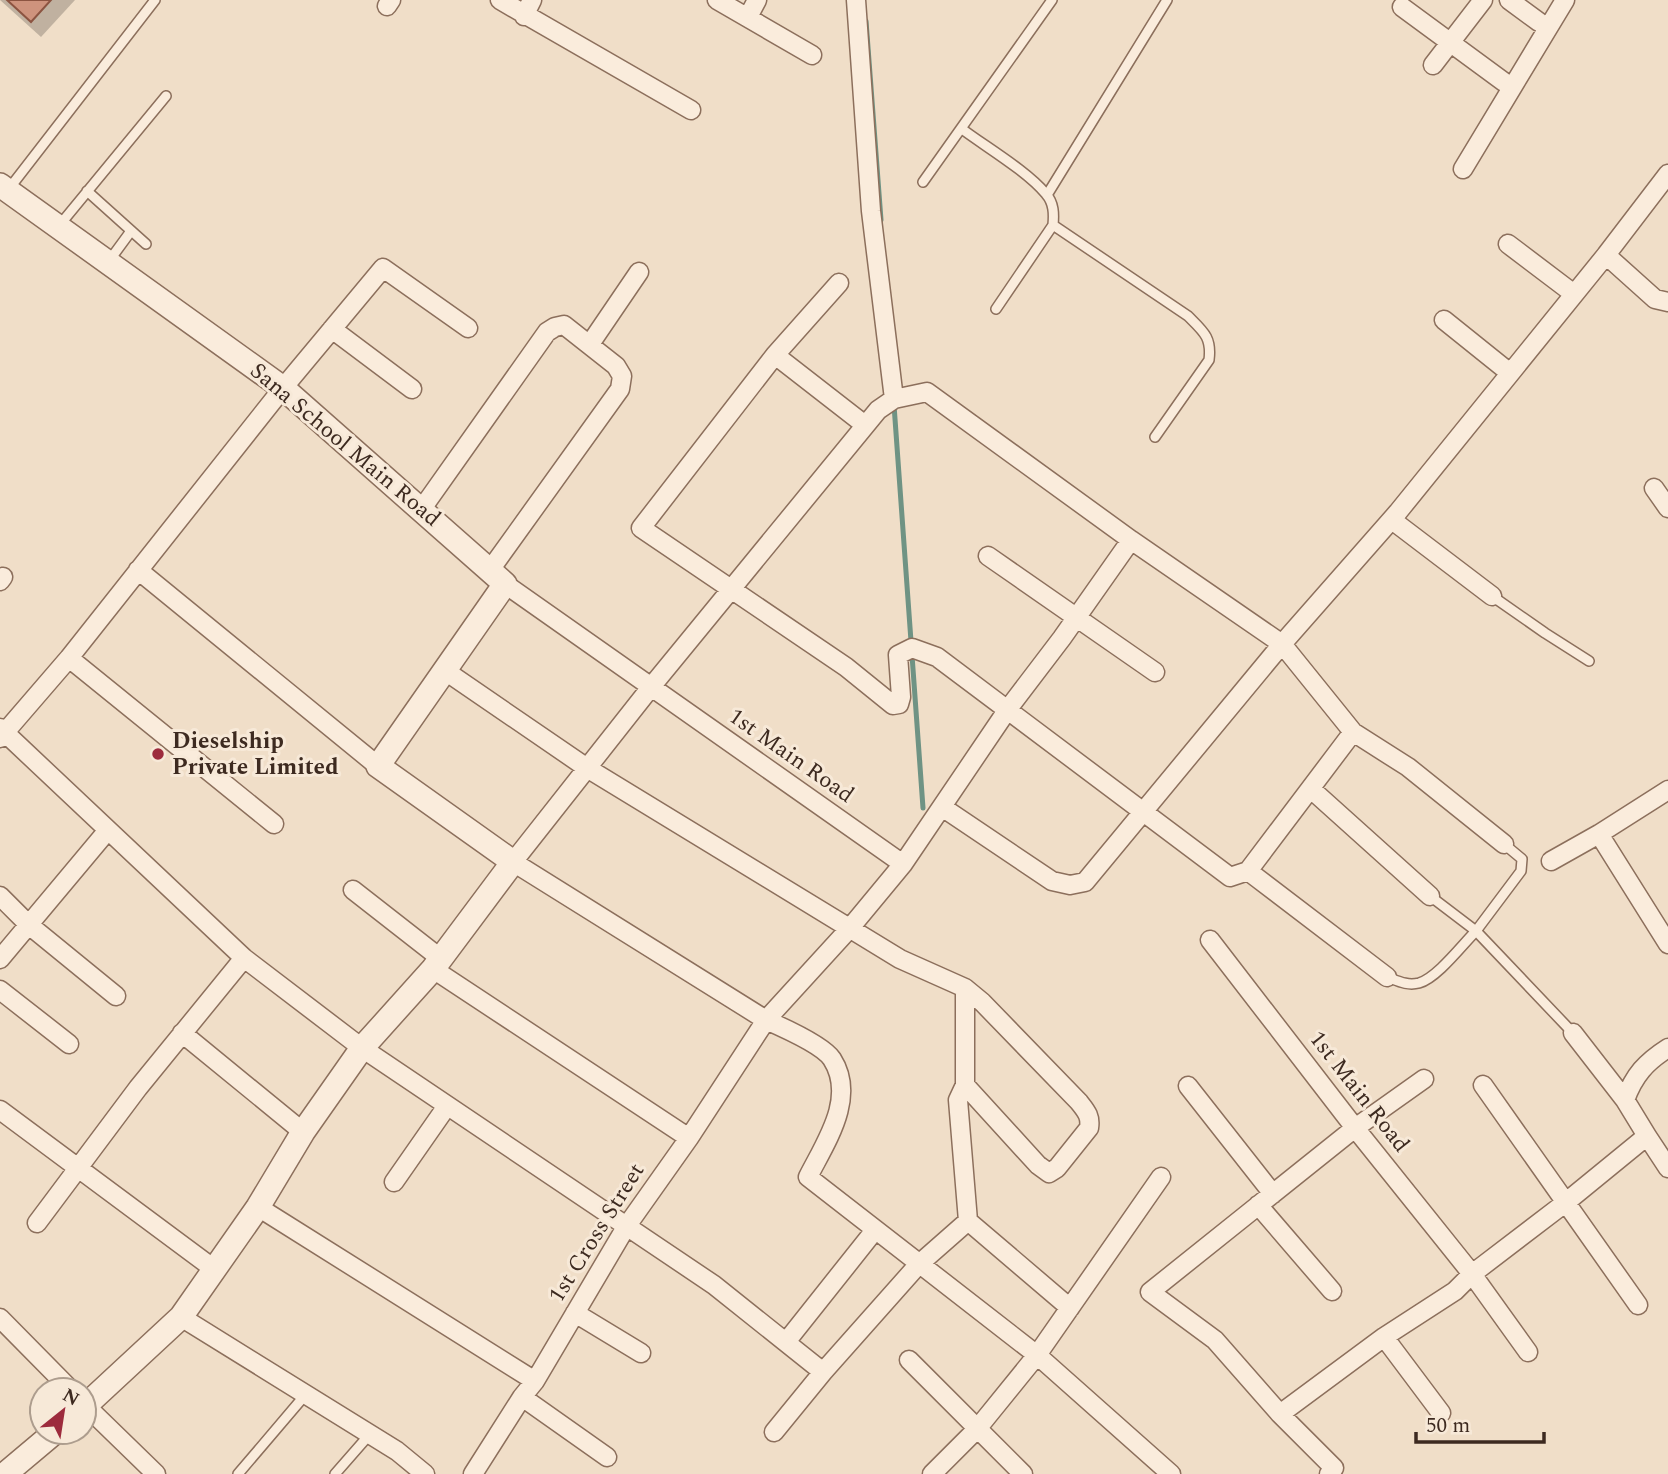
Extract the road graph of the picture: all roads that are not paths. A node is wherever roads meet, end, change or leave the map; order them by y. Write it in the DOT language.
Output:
graph roads {
  1 [pos="155,0"];
  2 [pos="500,0"];
  3 [pos="717,0"];
  4 [pos="757,0"];
  5 [pos="856,0"];
  6 [pos="1052,0"];
  7 [pos="1167,0"];
  8 [pos="1483,0"];
  9 [pos="1509,0"];
  10 [pos="1565,0"];
  11 [pos="1402,7"];
  12 [pos="528,8"];
  13 [pos="748,17"];
  14 [pos="1539,22"];
  15 [pos="1451,43"];
  16 [pos="812,55"];
  17 [pos="1433,65"];
  18 [pos="1504,82"];
  19 [pos="166,96"];
  20 [pos="691,110"];
  21 [pos="962,129"];
  22 [pos="1463,169"];
  23 [pos="1668,174"];
  24 [pos="923,182"];
  25 [pos="3,188"];
  26 [pos="87,191"];
  27 [pos="1047,195"];
  28 [pos="1053,225"];
  29 [pos="58,227"];
  30 [pos="131,231"];
  31 [pos="146,244"];
  32 [pos="1508,244"];
  33 [pos="1606,254"];
  34 [pos="108,263"];
  35 [pos="639,272"];
  36 [pos="839,283"];
  37 [pos="1574,294"];
  38 [pos="1668,302"];
  39 [pos="996,309"];
  40 [pos="1444,320"];
  41 [pos="468,328"];
  42 [pos="332,329"];
  43 [pos="590,344"];
  44 [pos="775,355"];
  45 [pos="1510,373"];
  46 [pos="283,388"];
  47 [pos="412,389"];
  48 [pos="894,399"];
  49 [pos="865,425"];
  50 [pos="1155,437"];
  51 [pos="1654,488"];
  52 [pos="1668,508"];
  53 [pos="421,510"];
  54 [pos="1392,520"];
  55 [pos="1131,540"];
  56 [pos="988,556"];
  57 [pos="138,570"];
  58 [pos="497,577"];
  59 [pos="732,589"];
  60 [pos="1492,596"];
  61 [pos="1076,618"];
  62 [pos="1282,645"];
  63 [pos="69,659"];
  64 [pos="1590,662"];
  65 [pos="444,670"];
  66 [pos="1155,672"];
  67 [pos="651,687"];
  68 [pos="1008,709"];
  69 [pos="1353,732"];
  70 [pos="2,733"];
  71 [pos="377,766"];
  72 [pos="587,768"];
  73 [pos="1311,789"];
  74 [pos="1668,790"];
  75 [pos="942,807"];
  76 [pos="1143,813"];
  77 [pos="274,824"];
  78 [pos="108,830"];
  79 [pos="1599,834"];
  80 [pos="1504,844"];
  81 [pos="1551,861"];
  82 [pos="513,862"];
  83 [pos="903,864"];
  84 [pos="1248,871"];
  85 [pos="352,890"];
  86 [pos="0,896"];
  87 [pos="1430,897"];
  88 [pos="29,925"];
  89 [pos="850,929"];
  90 [pos="1476,931"];
  91 [pos="1210,940"];
  92 [pos="1668,944"];
  93 [pos="244,958"];
  94 [pos="0,959"];
  95 [pos="437,964"];
  96 [pos="1387,977"];
  97 [pos="965,988"];
  98 [pos="0,990"];
  99 [pos="116,996"];
  100 [pos="766,1020"];
  101 [pos="182,1033"];
  102 [pos="1573,1033"];
  103 [pos="69,1045"];
  104 [pos="362,1048"];
  105 [pos="1668,1048"];
  106 [pos="1424,1079"];
  107 [pos="1483,1085"];
  108 [pos="965,1086"];
  109 [pos="1188,1086"];
  110 [pos="1625,1100"];
  111 [pos="447,1106"];
  112 [pos="0,1111"];
  113 [pos="1355,1128"];
  114 [pos="303,1132"];
  115 [pos="1647,1136"];
  116 [pos="689,1138"];
  117 [pos="78,1168"];
  118 [pos="1668,1168"];
  119 [pos="1161,1177"];
  120 [pos="394,1182"];
  121 [pos="1273,1194"];
  122 [pos="1565,1203"];
  123 [pos="1258,1205"];
  124 [pos="258,1207"];
  125 [pos="968,1222"];
  126 [pos="37,1223"];
  127 [pos="626,1227"];
  128 [pos="875,1230"];
  129 [pos="918,1265"];
  130 [pos="214,1269"];
  131 [pos="1472,1273"];
  132 [pos="1332,1291"];
  133 [pos="1638,1305"];
  134 [pos="1070,1308"];
  135 [pos="575,1313"];
  136 [pos="181,1317"];
  137 [pos="0,1318"];
  138 [pos="1384,1337"];
  139 [pos="786,1342"];
  140 [pos="1528,1352"];
  141 [pos="641,1353"];
  142 [pos="1037,1355"];
  143 [pos="909,1360"];
  144 [pos="823,1372"];
  145 [pos="56,1376"];
  146 [pos="535,1381"];
  147 [pos="98,1388"];
  148 [pos="306,1394"];
  149 [pos="522,1397"];
  150 [pos="1441,1413"];
  151 [pos="1280,1414"];
  152 [pos="98,1418"];
  153 [pos="977,1429"];
  154 [pos="774,1432"];
  155 [pos="370,1434"];
  156 [pos="39,1446"];
  157 [pos="607,1457"];
  158 [pos="0,1467"];
  159 [pos="6,1474"];
  160 [pos="156,1474"];
  161 [pos="238,1474"];
  162 [pos="335,1474"];
  163 [pos="425,1474"];
  164 [pos="473,1474"];
  165 [pos="932,1474"];
  166 [pos="1023,1474"];
  167 [pos="1171,1474"];
  168 [pos="1329,1474"];
  1 -- 25 [label="lane"];
  2 -- 12 [label="street"];
  3 -- 13 [label="street"];
  4 -- 13 [label="street"];
  5 -- 48 [label="street"];
  6 -- 21 [label="lane"];
  7 -- 27 [label="lane"];
  8 -- 15 [label="street"];
  9 -- 14 [label="street"];
  10 -- 22 [label="street"];
  11 -- 15 [label="street"];
  12 -- 20 [label="street"];
  13 -- 16 [label="street"];
  15 -- 17 [label="street"];
  15 -- 18 [label="street"];
  19 -- 26 [label="lane"];
  21 -- 24 [label="lane"];
  21 -- 27 [label="lane"];
  23 -- 33 [label="street"];
  25 -- 29 [label="street, Sana School Main Road"];
  26 -- 29 [label="lane"];
  26 -- 30 [label="lane"];
  27 -- 28 [label="lane"];
  28 -- 39 [label="lane"];
  28 -- 50 [label="lane"];
  29 -- 34 [label="street, Sana School Main Road"];
  30 -- 31 [label="lane"];
  30 -- 34 [label="lane"];
  32 -- 37 [label="street"];
  33 -- 37 [label="street"];
  33 -- 38 [label="street"];
  34 -- 46 [label="street, Sana School Main Road"];
  35 -- 43 [label="street"];
  36 -- 44 [label="street"];
  37 -- 45 [label="street"];
  40 -- 45 [label="street"];
  41 -- 42 [label="street"];
  42 -- 46 [label="street"];
  42 -- 47 [label="street"];
  43 -- 53 [label="street"];
  43 -- 58 [label="street"];
  44 -- 49 [label="street"];
  44 -- 59 [label="street"];
  45 -- 54 [label="street"];
  46 -- 53 [label="street, Sana School Main Road"];
  46 -- 57 [label="street"];
  48 -- 49 [label="street"];
  48 -- 55 [label="street"];
  49 -- 59 [label="street"];
  51 -- 52 [label="street"];
  53 -- 58 [label="street, Sana School Main Road"];
  54 -- 60 [label="street"];
  54 -- 62 [label="street"];
  55 -- 61 [label="street, 1st Cross Street"];
  55 -- 62 [label="street"];
  56 -- 61 [label="street"];
  57 -- 63 [label="street"];
  57 -- 71 [label="street"];
  58 -- 65 [label="street"];
  58 -- 67 [label="street, Sana School Main Road"];
  59 -- 67 [label="street"];
  59 -- 68 [label="street"];
  60 -- 64 [label="lane"];
  61 -- 66 [label="street"];
  61 -- 68 [label="street, 1st Cross Street"];
  62 -- 69 [label="street"];
  62 -- 76 [label="street"];
  63 -- 70 [label="street"];
  63 -- 77 [label="street"];
  65 -- 71 [label="street"];
  65 -- 72 [label="street"];
  67 -- 72 [label="street"];
  67 -- 83 [label="street, 1st Main Road"];
  68 -- 75 [label="street, 1st Cross Street"];
  68 -- 76 [label="street"];
  69 -- 73 [label="street"];
  69 -- 80 [label="street"];
  70 -- 78 [label="street"];
  71 -- 82 [label="street"];
  72 -- 82 [label="street"];
  72 -- 89 [label="street"];
  73 -- 84 [label="street"];
  73 -- 87 [label="street"];
  74 -- 79 [label="street"];
  75 -- 76 [label="street"];
  75 -- 83 [label="street, 1st Cross Street"];
  76 -- 84 [label="street"];
  78 -- 88 [label="street"];
  78 -- 93 [label="street"];
  79 -- 81 [label="street"];
  79 -- 92 [label="street"];
  80 -- 90 [label="lane"];
  82 -- 95 [label="street"];
  82 -- 100 [label="street"];
  83 -- 89 [label="street, 1st Cross Street"];
  84 -- 96 [label="street"];
  85 -- 95 [label="street"];
  86 -- 88 [label="street"];
  87 -- 90 [label="lane"];
  88 -- 94 [label="street"];
  88 -- 99 [label="street"];
  89 -- 97 [label="street"];
  89 -- 100 [label="street, 1st Cross Street"];
  90 -- 96 [label="lane"];
  90 -- 102 [label="lane"];
  91 -- 113 [label="street, 1st Main Road"];
  93 -- 101 [label="street"];
  93 -- 104 [label="street"];
  95 -- 104 [label="street"];
  95 -- 116 [label="street"];
  97 -- 108 [label="street"];
  97 -- 108 [label="street"];
  98 -- 103 [label="street"];
  100 -- 116 [label="street, 1st Cross Street"];
  100 -- 128 [label="street"];
  101 -- 114 [label="street"];
  101 -- 117 [label="street"];
  102 -- 110 [label="street"];
  104 -- 111 [label="street"];
  104 -- 114 [label="street"];
  105 -- 110 [label="street"];
  106 -- 113 [label="street"];
  107 -- 122 [label="street"];
  108 -- 125 [label="street"];
  109 -- 121 [label="street"];
  110 -- 115 [label="street"];
  111 -- 120 [label="street"];
  111 -- 127 [label="street"];
  112 -- 117 [label="street"];
  113 -- 121 [label="street"];
  113 -- 131 [label="street, 1st Main Road"];
  114 -- 124 [label="street"];
  115 -- 118 [label="street"];
  115 -- 122 [label="street"];
  116 -- 127 [label="street, 1st Cross Street"];
  117 -- 126 [label="street"];
  117 -- 130 [label="street"];
  119 -- 134 [label="street"];
  121 -- 123 [label="street"];
  122 -- 131 [label="street"];
  122 -- 133 [label="street"];
  123 -- 132 [label="street"];
  123 -- 151 [label="street"];
  124 -- 130 [label="street"];
  124 -- 146 [label="street"];
  125 -- 129 [label="street"];
  125 -- 134 [label="street"];
  127 -- 135 [label="street, 1st Cross Street"];
  127 -- 139 [label="street"];
  128 -- 129 [label="street"];
  128 -- 139 [label="street"];
  129 -- 142 [label="street"];
  129 -- 144 [label="street"];
  130 -- 136 [label="street"];
  131 -- 138 [label="street"];
  131 -- 140 [label="street, 1st Main Road"];
  134 -- 142 [label="street"];
  135 -- 141 [label="street"];
  135 -- 146 [label="street, 1st Cross Street"];
  136 -- 147 [label="street"];
  136 -- 148 [label="street"];
  137 -- 145 [label="street"];
  138 -- 150 [label="street"];
  138 -- 151 [label="street"];
  139 -- 144 [label="street"];
  142 -- 153 [label="street"];
  142 -- 167 [label="street"];
  143 -- 153 [label="street"];
  144 -- 154 [label="street"];
  146 -- 149 [label="street, 1st Cross Street"];
  148 -- 155 [label="street"];
  148 -- 161 [label="lane"];
  149 -- 157 [label="street"];
  149 -- 164 [label="street, 1st Cross Street"];
  151 -- 168 [label="street"];
  152 -- 160 [label="street"];
  153 -- 165 [label="street"];
  153 -- 166 [label="street"];
  155 -- 162 [label="lane"];
  155 -- 163 [label="street"];
  156 -- 159 [label="street"];
  158 -- 159 [label="street"];
}
